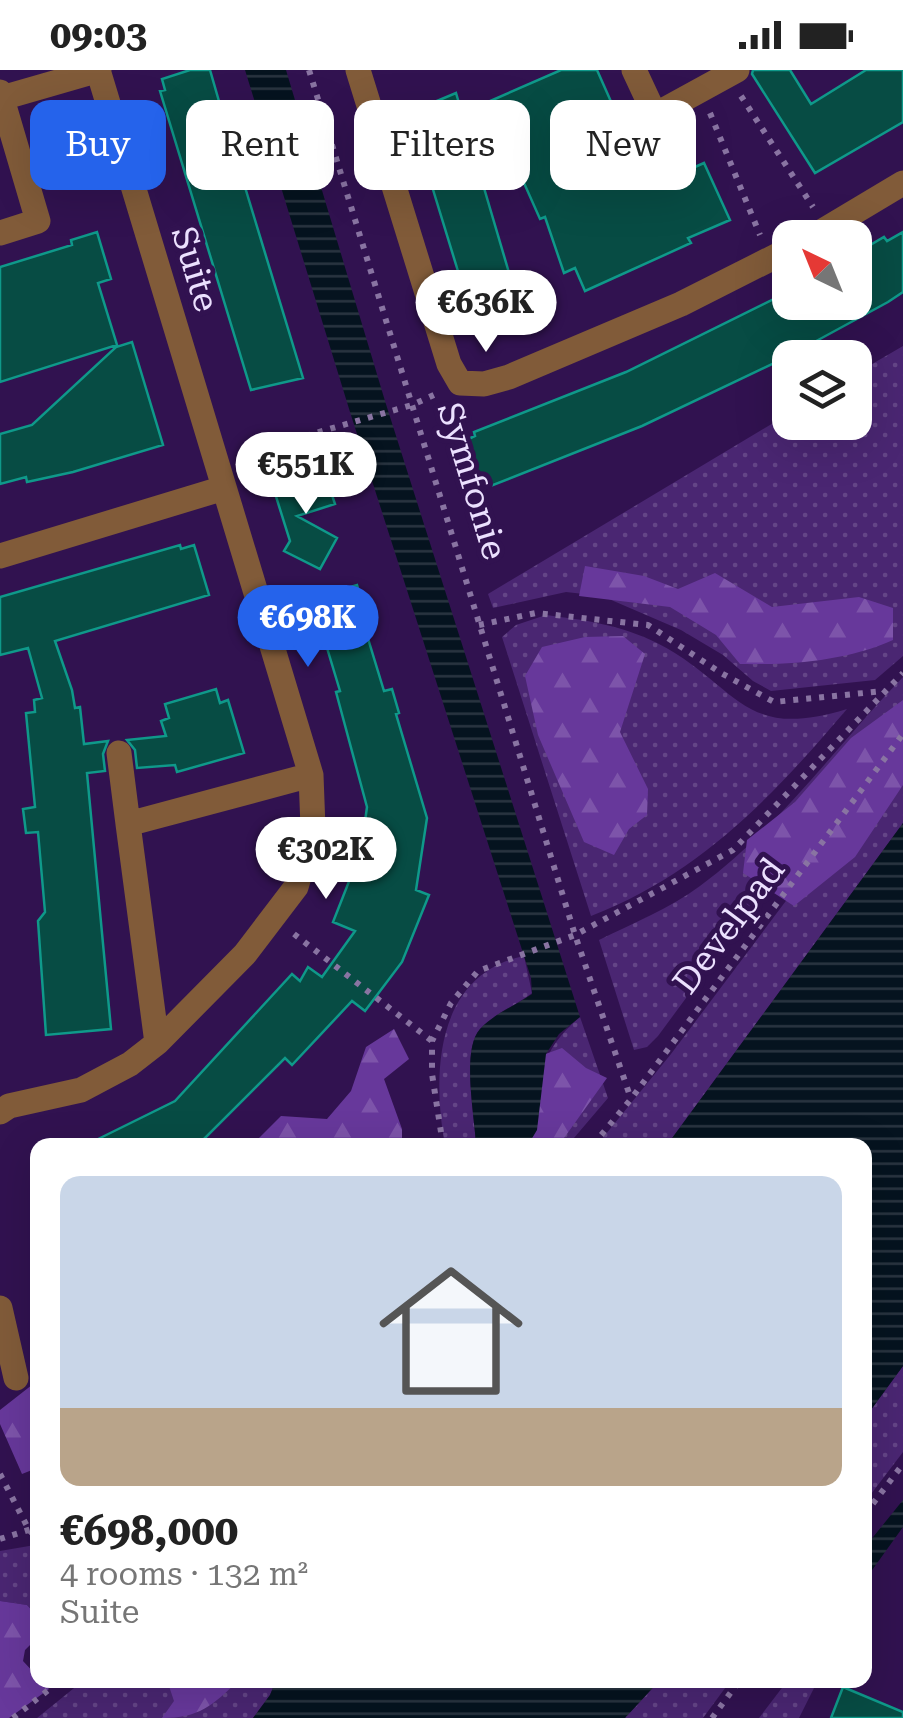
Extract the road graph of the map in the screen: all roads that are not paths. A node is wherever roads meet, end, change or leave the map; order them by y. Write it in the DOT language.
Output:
graph roads {
  1 [pos="99,70"];
  2 [pos="358,70"];
  3 [pos="634,70"];
  4 [pos="733,73"];
  5 [pos="1,95"];
  6 [pos="903,182"];
  7 [pos="840,220"];
  8 [pos="0,233"];
  9 [pos="772,258"];
  10 [pos="224,488"];
  11 [pos="0,556"];
  12 [pos="119,753"];
  13 [pos="311,775"];
  14 [pos="128,824"];
  15 [pos="157,1043"];
  16 [pos="0,1112"];
  17 [pos="0,1308"];
  18 [pos="16,1378"];
  1 -- 5 [label="street"];
  1 -- 10 [label="street, Suite"];
  2 -- 9 [label="street, Symfonie"];
  3 -- 4 [label="street"];
  5 -- 8 [label="street"];
  6 -- 7 [label="street"];
  10 -- 11 [label="street"];
  10 -- 13 [label="street, Suite"];
  12 -- 14 [label="street"];
  13 -- 14 [label="street"];
  13 -- 15 [label="street, Suite"];
  14 -- 15 [label="street"];
  15 -- 16 [label="street, Suite"];
  17 -- 18 [label="street"];
}
